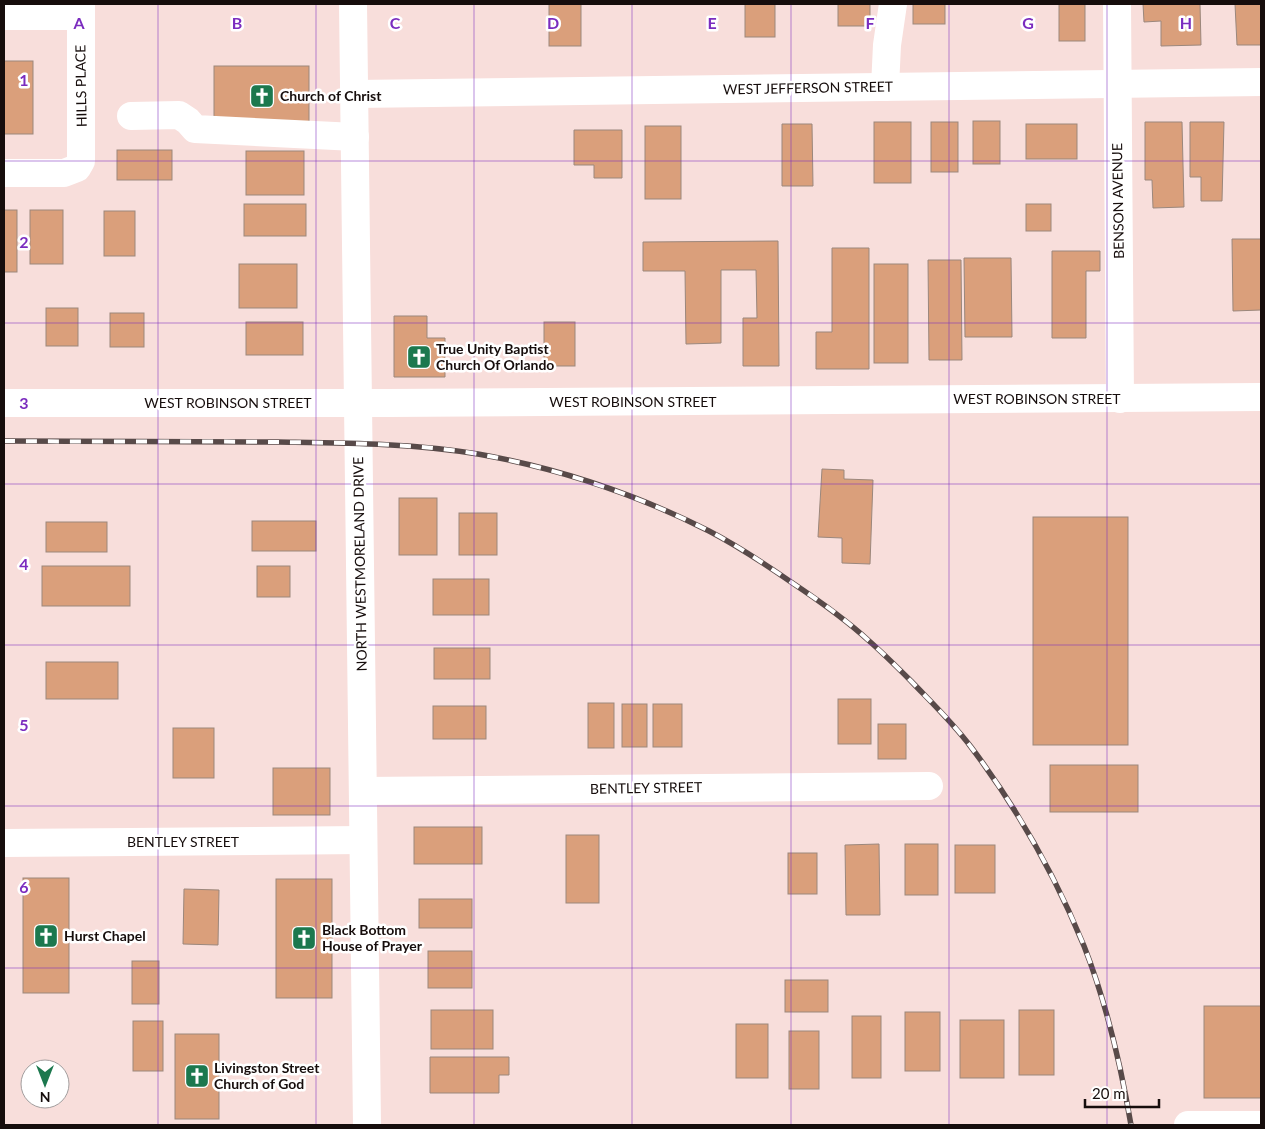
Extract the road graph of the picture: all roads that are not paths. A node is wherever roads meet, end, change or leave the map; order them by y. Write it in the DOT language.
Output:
graph roads {
  1 [pos="353,4"];
  2 [pos="894,4"];
  3 [pos="1117,4"];
  4 [pos="81,10"];
  5 [pos="4,16"];
  6 [pos="1261,82"];
  7 [pos="1117,83"];
  8 [pos="885,87"];
  9 [pos="355,94"];
  10 [pos="131,116"];
  11 [pos="355,137"];
  12 [pos="4,173"];
  13 [pos="1261,397"];
  14 [pos="1120,399"];
  15 [pos="4,403"];
  16 [pos="358,403"];
  17 [pos="929,786"];
  18 [pos="363,790"];
  19 [pos="363,840"];
  20 [pos="4,843"];
  21 [pos="1261,1124"];
  22 [pos="367,1125"];
  23 [pos="1188,1125"];
  1 -- 9 [label="street, NORTH WESTMORELAND DRIVE"];
  2 -- 8 [label="street"];
  3 -- 7 [label="street, BENSON AVENUE"];
  4 -- 5 [label="street"];
  4 -- 12 [label="street, HILLS PLACE"];
  6 -- 7 [label="street, WEST JEFFERSON STREET"];
  7 -- 8 [label="street, WEST JEFFERSON STREET"];
  7 -- 14 [label="street, BENSON AVENUE"];
  8 -- 9 [label="street, WEST JEFFERSON STREET"];
  9 -- 11 [label="street, NORTH WESTMORELAND DRIVE"];
  10 -- 11 [label="street"];
  11 -- 16 [label="street, NORTH WESTMORELAND DRIVE"];
  13 -- 14 [label="street, WEST ROBINSON STREET"];
  14 -- 16 [label="street, WEST ROBINSON STREET"];
  15 -- 16 [label="street, WEST ROBINSON STREET"];
  16 -- 18 [label="street, NORTH WESTMORELAND DRIVE"];
  17 -- 18 [label="street, BENTLEY STREET"];
  18 -- 19 [label="street, NORTH WESTMORELAND DRIVE"];
  19 -- 20 [label="street, BENTLEY STREET"];
  19 -- 22 [label="street, NORTH WESTMORELAND DRIVE"];
  21 -- 23 [label="street"];
}
